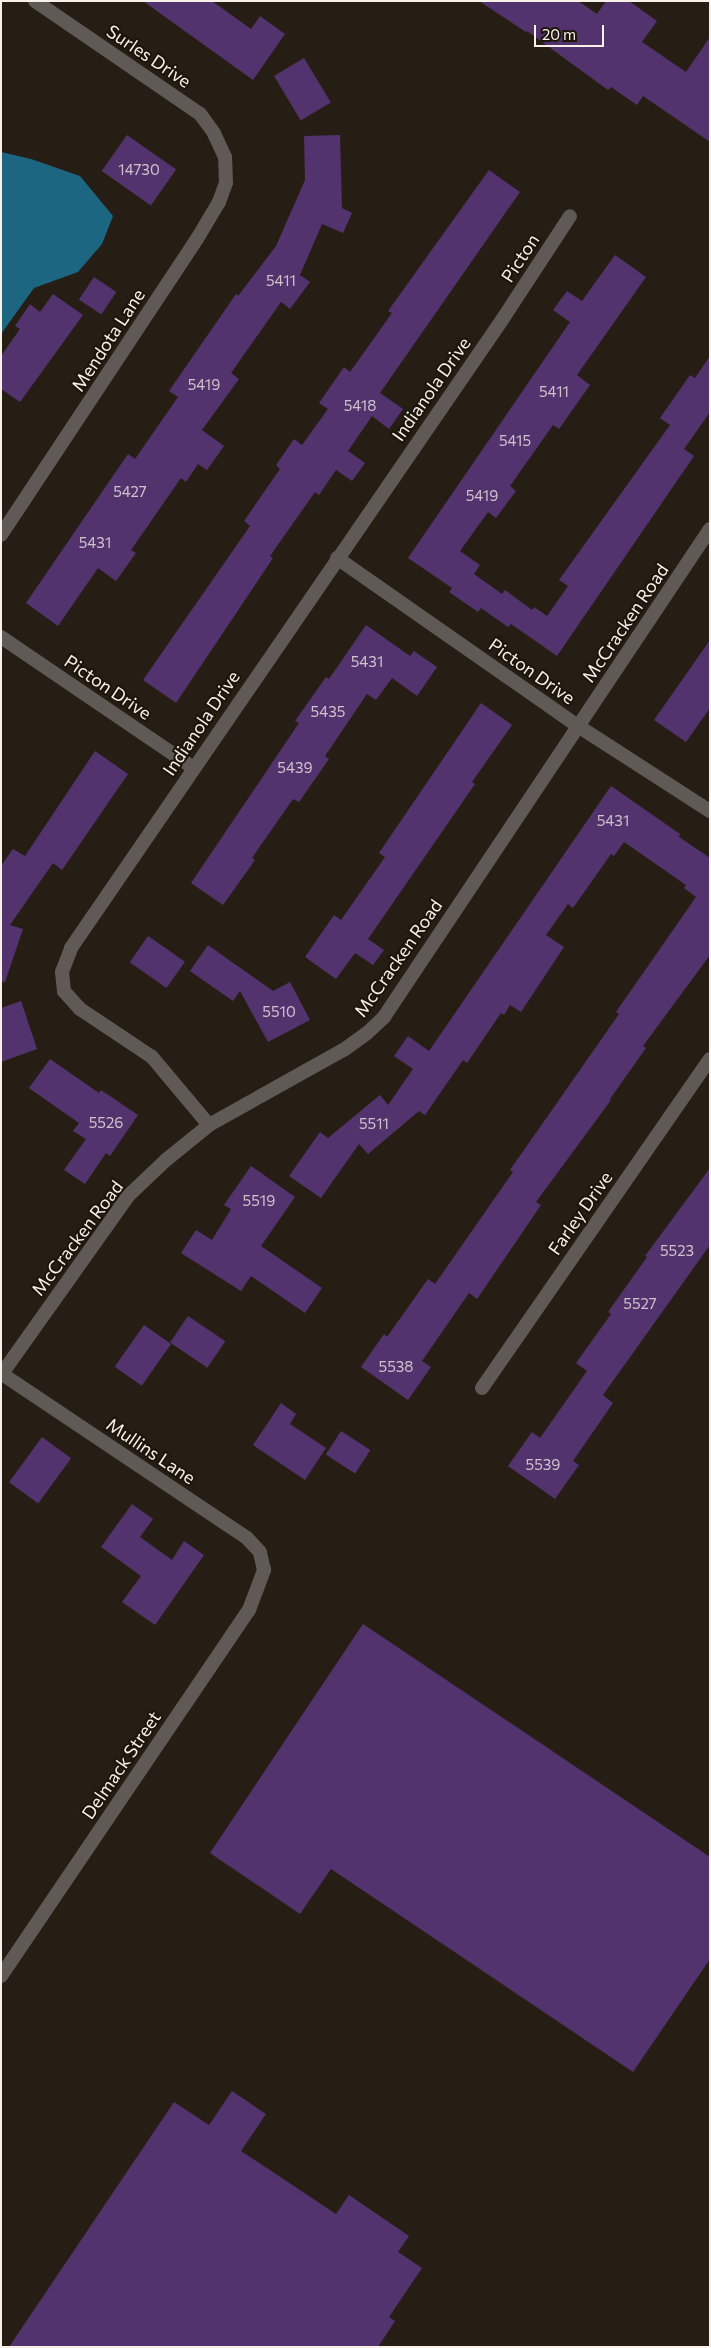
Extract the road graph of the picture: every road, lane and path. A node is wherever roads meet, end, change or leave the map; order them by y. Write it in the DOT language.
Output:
graph roads {
  1 [pos="35,1"];
  2 [pos="225,158"];
  3 [pos="570,216"];
  4 [pos="502,320"];
  5 [pos="710,529"];
  6 [pos="1,535"];
  7 [pos="337,558"];
  8 [pos="1,637"];
  9 [pos="578,726"];
  10 [pos="194,768"];
  11 [pos="710,811"];
  12 [pos="710,1059"];
  13 [pos="209,1125"];
  14 [pos="2,1375"];
  15 [pos="482,1388"];
  16 [pos="264,1570"];
  17 [pos="1,1976"];
  1 -- 2 [label="street, Surles Drive"];
  2 -- 6 [label="street, Mendota Lane"];
  3 -- 4 [label="street, Picton"];
  4 -- 7 [label="street, Indianola Drive"];
  5 -- 9 [label="street, McCracken Road"];
  7 -- 9 [label="street, Picton Drive"];
  7 -- 10 [label="street, Indianola Drive"];
  8 -- 10 [label="street, Picton Drive"];
  9 -- 11 [label="street, Picton Drive"];
  9 -- 13 [label="street, McCracken Road"];
  10 -- 13 [label="street, Indianola Drive"];
  12 -- 15 [label="street, Farley Drive"];
  13 -- 14 [label="street, McCracken Road"];
  14 -- 16 [label="street, Mullins Lane"];
  16 -- 17 [label="street, Delmack Street"];
}
